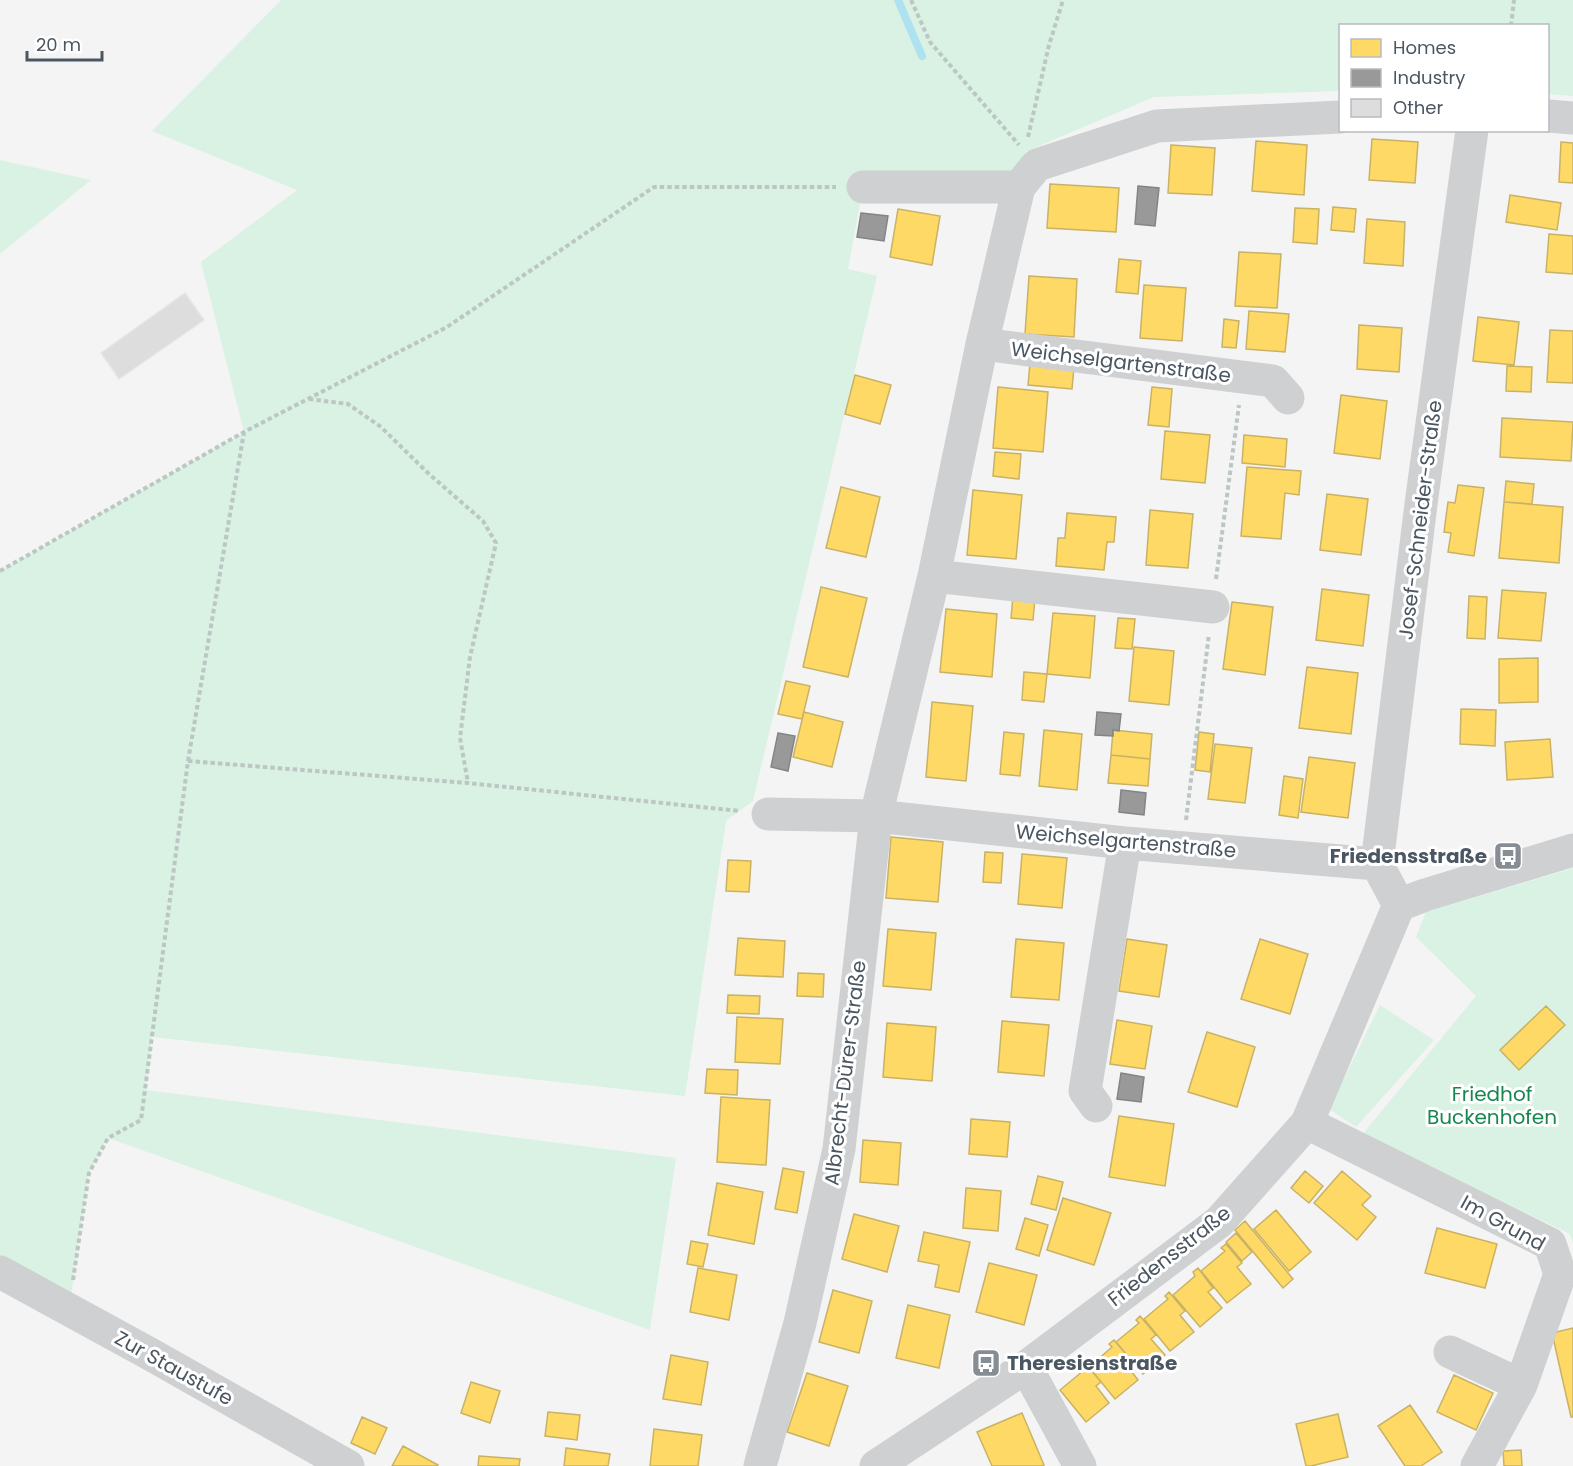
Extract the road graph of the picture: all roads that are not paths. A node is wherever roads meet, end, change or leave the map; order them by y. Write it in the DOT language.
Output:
graph roads {
  1 [pos="1549,116"];
  2 [pos="1339,117"];
  3 [pos="1573,118"];
  4 [pos="1472,132"];
  5 [pos="1027,168"];
  6 [pos="863,187"];
  7 [pos="982,344"];
  8 [pos="1288,398"];
  9 [pos="934,576"];
  10 [pos="1213,607"];
  11 [pos="768,814"];
  12 [pos="876,816"];
  13 [pos="1125,843"];
  14 [pos="1573,850"];
  15 [pos="1377,864"];
  16 [pos="1399,905"];
  17 [pos="1096,1106"];
  18 [pos="1307,1123"];
  19 [pos="0,1272"];
  20 [pos="1450,1352"];
  21 [pos="1026,1367"];
  22 [pos="1521,1385"];
  23 [pos="348,1466"];
  24 [pos="760,1466"];
  25 [pos="876,1466"];
  26 [pos="1080,1466"];
  27 [pos="1478,1466"];
  1 -- 3 [label="street"];
  2 -- 5 [label="street"];
  4 -- 15 [label="street, Josef-Schneider-Straße"];
  5 -- 6 [label="street"];
  5 -- 7 [label="street, Weichselgartenstraße"];
  7 -- 8 [label="street, Weichselgartenstraße"];
  7 -- 9 [label="street, Weichselgartenstraße"];
  9 -- 10 [label="street"];
  9 -- 12 [label="street, Weichselgartenstraße"];
  11 -- 12 [label="street, Weichselgartenstraße"];
  12 -- 13 [label="street, Weichselgartenstraße"];
  12 -- 24 [label="street, Albrecht-Dürer-Straße"];
  13 -- 15 [label="street, Weichselgartenstraße"];
  13 -- 17 [label="street"];
  14 -- 16 [label="street"];
  15 -- 16 [label="street"];
  16 -- 18 [label="street, Friedensstraße"];
  18 -- 21 [label="street, Friedensstraße"];
  18 -- 22 [label="street, Im Grund"];
  19 -- 23 [label="street, Zur Staustufe"];
  20 -- 22 [label="street"];
  21 -- 25 [label="street, Friedensstraße"];
  21 -- 26 [label="street"];
  22 -- 27 [label="street, Im Grund"];
}
